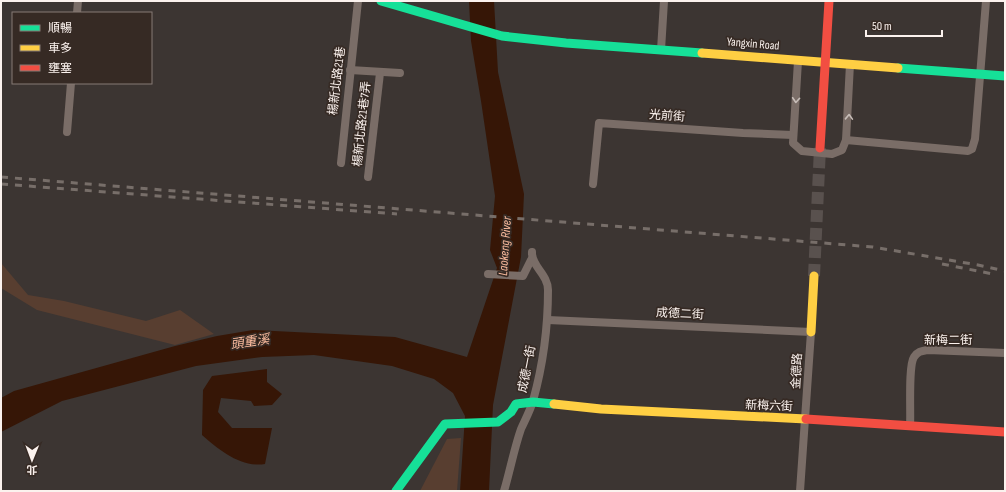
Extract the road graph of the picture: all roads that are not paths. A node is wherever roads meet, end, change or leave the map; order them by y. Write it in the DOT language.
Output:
graph roads {
  1 [pos="78,1"];
  2 [pos="358,1"];
  3 [pos="381,1"];
  4 [pos="664,1"];
  5 [pos="829,1"];
  6 [pos="986,1"];
  7 [pos="77,12"];
  8 [pos="661,50"];
  9 [pos="798,61"];
  10 [pos="824,62"];
  11 [pos="850,64"];
  12 [pos="350,70"];
  13 [pos="380,73"];
  14 [pos="400,73"];
  15 [pos="980,74"];
  16 [pos="1005,76"];
  17 [pos="71,84"];
  18 [pos="67,132"];
  19 [pos="793,134"];
  20 [pos="846,140"];
  21 [pos="820,148"];
  22 [pos="341,163"];
  23 [pos="368,177"];
  24 [pos="593,184"];
  25 [pos="488,274"];
  26 [pos="814,276"];
  27 [pos="548,320"];
  28 [pos="811,332"];
  29 [pos="1005,353"];
  30 [pos="533,402"];
  31 [pos="806,419"];
  32 [pos="910,426"];
  33 [pos="1005,432"];
  34 [pos="396,491"];
  35 [pos="504,491"];
  36 [pos="800,491"];
  1 -- 7 [label="street"];
  2 -- 12 [label="street, 楊新北路21巷"];
  3 -- 8 [label="street, Yangxin Road"];
  4 -- 8 [label="street"];
  5 -- 10 [label="street"];
  6 -- 15 [label="street"];
  8 -- 9 [label="street, Yangxin Road"];
  9 -- 10 [label="street, Yangxin Road"];
  9 -- 19 [label="street, one-way"];
  10 -- 11 [label="street, Yangxin Road"];
  10 -- 21 [label="street"];
  11 -- 15 [label="street, Yangxin Road"];
  20 -- 11 [label="street, one-way"];
  12 -- 13 [label="street, 楊新北路21巷7弄"];
  12 -- 22 [label="street, 楊新北路21巷"];
  13 -- 14 [label="street, 楊新北路21巷7弄"];
  13 -- 23 [label="street, 楊新北路21巷7弄"];
  15 -- 16 [label="street, Yangxin Road"];
  15 -- 20 [label="street"];
  17 -- 18 [label="street"];
  19 -- 20 [label="street"];
  19 -- 24 [label="street, 光前街"];
  25 -- 27 [label="street, 成德一街"];
  26 -- 28 [label="street, 金德路"];
  27 -- 28 [label="street, 成德二街"];
  27 -- 30 [label="street, 成德一街"];
  28 -- 31 [label="street, 金德路"];
  29 -- 32 [label="street, 新梅二街"];
  30 -- 31 [label="street, 新梅六街"];
  30 -- 34 [label="street"];
  30 -- 35 [label="street, 成德一街"];
  31 -- 32 [label="street, 新梅六街"];
  31 -- 36 [label="street, 金德路"];
  32 -- 33 [label="street, 新梅六街"];
}
